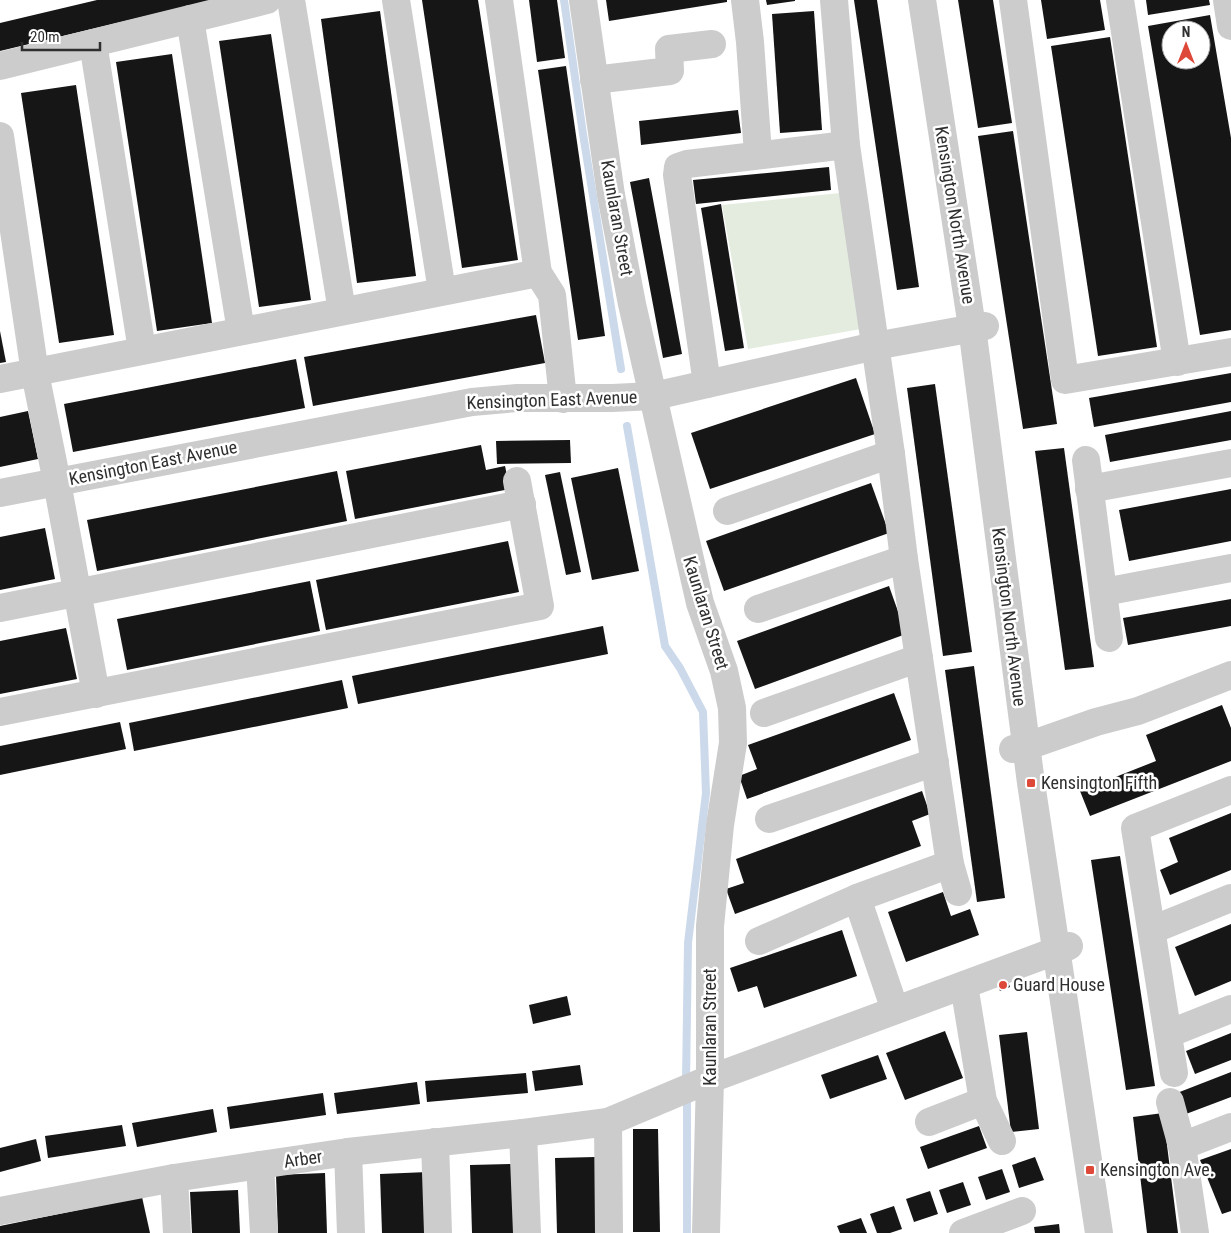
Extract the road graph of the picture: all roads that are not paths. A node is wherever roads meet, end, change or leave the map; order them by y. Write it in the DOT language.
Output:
graph roads {
  1 [pos="267,0"];
  2 [pos="291,0"];
  3 [pos="396,0"];
  4 [pos="499,0"];
  5 [pos="583,0"];
  6 [pos="744,0"];
  7 [pos="834,0"];
  8 [pos="922,0"];
  9 [pos="1013,0"];
  10 [pos="1120,0"];
  11 [pos="1227,0"];
  12 [pos="190,19"];
  13 [pos="1231,26"];
  14 [pos="92,43"];
  15 [pos="712,44"];
  16 [pos="0,66"];
  17 [pos="594,80"];
  18 [pos="0,136"];
  19 [pos="846,145"];
  20 [pos="758,154"];
  21 [pos="538,273"];
  22 [pos="442,291"];
  23 [pos="342,311"];
  24 [pos="978,326"];
  25 [pos="241,331"];
  26 [pos="875,346"];
  27 [pos="142,350"];
  28 [pos="1231,352"];
  29 [pos="1177,362"];
  30 [pos="35,372"];
  31 [pos="0,379"];
  32 [pos="708,384"];
  33 [pos="634,397"];
  34 [pos="563,399"];
  35 [pos="890,454"];
  36 [pos="1086,460"];
  37 [pos="1231,463"];
  38 [pos="57,482"];
  39 [pos="1089,489"];
  40 [pos="0,493"];
  41 [pos="727,511"];
  42 [pos="904,559"];
  43 [pos="1231,568"];
  44 [pos="1104,592"];
  45 [pos="78,593"];
  46 [pos="0,608"];
  47 [pos="758,609"];
  48 [pos="1109,638"];
  49 [pos="919,658"];
  50 [pos="1231,675"];
  51 [pos="96,694"];
  52 [pos="0,712"];
  53 [pos="764,713"];
  54 [pos="1020,747"];
  55 [pos="935,762"];
  56 [pos="1231,790"];
  57 [pos="770,819"];
  58 [pos="950,864"];
  59 [pos="958,892"];
  60 [pos="857,898"];
  61 [pos="1231,898"];
  62 [pos="1152,930"];
  63 [pos="760,941"];
  64 [pos="1062,949"];
  65 [pos="964,986"];
  66 [pos="1231,1009"];
  67 [pos="895,1010"];
  68 [pos="1168,1034"];
  69 [pos="1174,1073"];
  70 [pos="694,1086"];
  71 [pos="983,1101"];
  72 [pos="1170,1102"];
  73 [pos="608,1122"];
  74 [pos="929,1122"];
  75 [pos="1231,1127"];
  76 [pos="523,1133"];
  77 [pos="1002,1141"];
  78 [pos="434,1142"];
  79 [pos="1182,1146"];
  80 [pos="348,1152"];
  81 [pos="260,1165"];
  82 [pos="174,1178"];
  83 [pos="0,1211"];
  84 [pos="1022,1211"];
  85 [pos="991,1228"];
  86 [pos="177,1233"];
  87 [pos="264,1233"];
  88 [pos="351,1233"];
  89 [pos="438,1233"];
  90 [pos="527,1233"];
  91 [pos="609,1233"];
  92 [pos="706,1233"];
  93 [pos="963,1233"];
  94 [pos="1099,1233"];
  95 [pos="1195,1233"];
  1 -- 12 [label="street"];
  2 -- 23 [label="street"];
  3 -- 22 [label="street"];
  4 -- 21 [label="street"];
  5 -- 17 [label="street, Kaunlaran Street"];
  6 -- 20 [label="street"];
  7 -- 19 [label="street"];
  8 -- 24 [label="street, Kensington North Avenue"];
  9 -- 29 [label="street"];
  10 -- 29 [label="street"];
  11 -- 13 [label="street"];
  12 -- 14 [label="street"];
  12 -- 25 [label="street"];
  14 -- 16 [label="street"];
  14 -- 27 [label="street"];
  15 -- 17 [label="street"];
  17 -- 33 [label="street, Kaunlaran Street"];
  18 -- 30 [label="street"];
  19 -- 20 [label="street"];
  19 -- 26 [label="street"];
  20 -- 32 [label="street"];
  21 -- 22 [label="street"];
  21 -- 34 [label="street"];
  22 -- 23 [label="street"];
  23 -- 25 [label="street"];
  24 -- 26 [label="street, Kensington East Avenue"];
  24 -- 54 [label="street, Kensington North Avenue"];
  25 -- 27 [label="street"];
  26 -- 32 [label="street, Kensington East Avenue"];
  26 -- 35 [label="street"];
  27 -- 30 [label="street"];
  28 -- 29 [label="street"];
  30 -- 31 [label="street"];
  30 -- 38 [label="street"];
  32 -- 33 [label="street, Kensington East Avenue"];
  33 -- 34 [label="street, Kensington East Avenue"];
  33 -- 70 [label="street, Kaunlaran Street"];
  34 -- 38 [label="street, Kensington East Avenue"];
  35 -- 41 [label="street"];
  35 -- 42 [label="street"];
  36 -- 39 [label="street"];
  37 -- 39 [label="street"];
  38 -- 40 [label="street, Kensington East Avenue"];
  38 -- 45 [label="street"];
  39 -- 44 [label="street"];
  42 -- 47 [label="street"];
  42 -- 49 [label="street"];
  43 -- 44 [label="street"];
  44 -- 48 [label="street"];
  45 -- 46 [label="street"];
  45 -- 51 [label="street"];
  45 -- 51 [label="street"];
  49 -- 53 [label="street"];
  49 -- 55 [label="street"];
  50 -- 54 [label="street"];
  51 -- 52 [label="street"];
  54 -- 64 [label="street, Kensington North Avenue"];
  55 -- 57 [label="street"];
  55 -- 58 [label="street"];
  56 -- 62 [label="street"];
  58 -- 59 [label="street"];
  58 -- 60 [label="street"];
  60 -- 63 [label="street"];
  60 -- 67 [label="street"];
  61 -- 62 [label="street"];
  62 -- 68 [label="street"];
  64 -- 65 [label="street, Arber"];
  64 -- 94 [label="street, Kensington North Avenue"];
  65 -- 67 [label="street, Arber"];
  65 -- 71 [label="street"];
  66 -- 68 [label="street"];
  67 -- 70 [label="street, Arber"];
  68 -- 69 [label="street"];
  70 -- 73 [label="street, Arber"];
  70 -- 92 [label="street, Kaunlaran Street"];
  71 -- 74 [label="street"];
  71 -- 77 [label="street"];
  72 -- 79 [label="street"];
  73 -- 76 [label="street, Arber"];
  73 -- 91 [label="street"];
  75 -- 79 [label="street"];
  76 -- 78 [label="street, Arber"];
  76 -- 90 [label="street"];
  78 -- 80 [label="street, Arber"];
  78 -- 89 [label="street"];
  79 -- 95 [label="street"];
  80 -- 81 [label="street, Arber"];
  80 -- 88 [label="street"];
  81 -- 82 [label="street, Arber"];
  81 -- 87 [label="street"];
  82 -- 83 [label="street, Arber"];
  82 -- 86 [label="street"];
  84 -- 85 [label="street"];
  85 -- 93 [label="street"];
}
